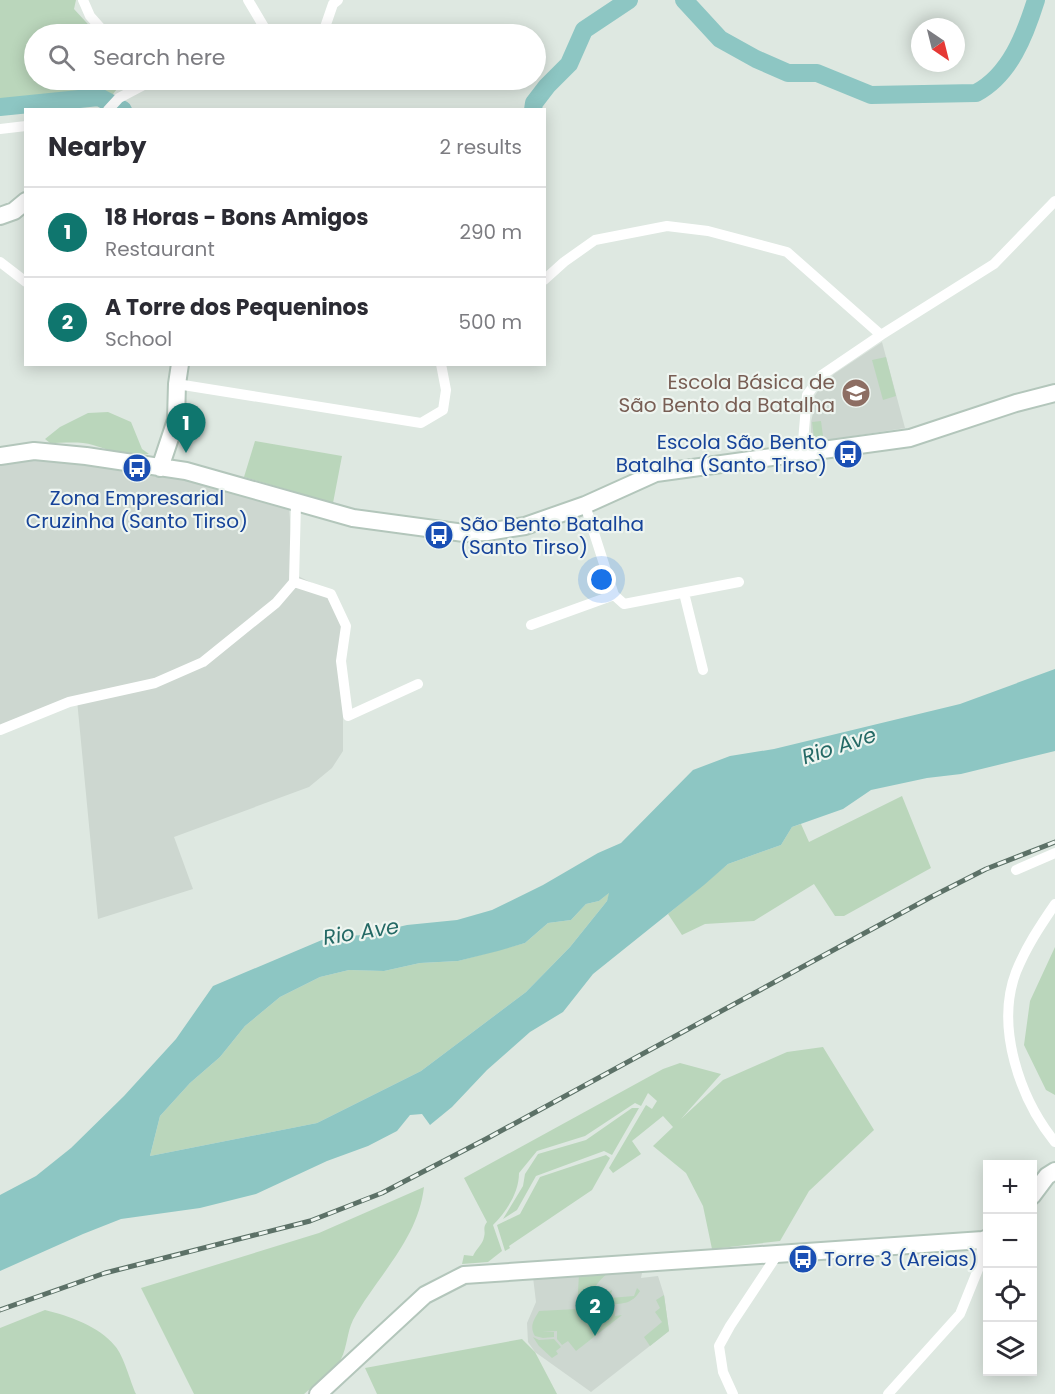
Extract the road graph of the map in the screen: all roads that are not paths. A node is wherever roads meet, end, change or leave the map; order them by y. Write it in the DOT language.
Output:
graph roads {
  1 [pos="83,0"];
  2 [pos="248,0"];
  3 [pos="338,0"];
  4 [pos="97,24"];
  5 [pos="259,24"];
  6 [pos="326,24"];
  7 [pos="132,90"];
  8 [pos="109,108"];
  9 [pos="24,126"];
  10 [pos="0,129"];
  11 [pos="1055,201"];
  12 [pos="24,203"];
  13 [pos="0,216"];
  14 [pos="0,262"];
  15 [pos="546,278"];
  16 [pos="24,280"];
  17 [pos="881,334"];
  18 [pos="180,366"];
  19 [pos="441,366"];
  20 [pos="177,384"];
  21 [pos="1055,393"];
  22 [pos="802,453"];
  23 [pos="0,456"];
  24 [pos="160,468"];
  25 [pos="296,503"];
  26 [pos="585,505"];
  27 [pos="294,582"];
  28 [pos="739,582"];
  29 [pos="684,593"];
  30 [pos="614,595"];
  31 [pos="531,625"];
  32 [pos="703,670"];
  33 [pos="418,684"];
  34 [pos="0,730"];
  35 [pos="1055,853"];
  36 [pos="1016,870"];
  37 [pos="1055,904"];
  38 [pos="1055,1142"];
  39 [pos="1055,1171"];
  40 [pos="1037,1189"];
  41 [pos="983,1239"];
  42 [pos="983,1248"];
  43 [pos="777,1255"];
  44 [pos="318,1394"];
  45 [pos="733,1394"];
  46 [pos="888,1394"];
  1 -- 4 [label="street"];
  2 -- 5 [label="street"];
  3 -- 6 [label="street"];
  7 -- 8 [label="street"];
  9 -- 10 [label="street"];
  11 -- 17 [label="street"];
  12 -- 13 [label="street"];
  14 -- 16 [label="street"];
  15 -- 17 [label="street"];
  17 -- 22 [label="street"];
  18 -- 20 [label="street"];
  19 -- 20 [label="street"];
  20 -- 24 [label="street"];
  21 -- 22 [label="street"];
  22 -- 26 [label="street"];
  23 -- 24 [label="street"];
  24 -- 25 [label="street"];
  25 -- 26 [label="street"];
  25 -- 27 [label="street"];
  26 -- 30 [label="street"];
  27 -- 33 [label="street"];
  27 -- 34 [label="street"];
  28 -- 29 [label="street"];
  29 -- 30 [label="street"];
  29 -- 32 [label="street"];
  30 -- 31 [label="street"];
  35 -- 36 [label="street"];
  37 -- 38 [label="street"];
  39 -- 40 [label="street"];
  41 -- 43 [label="street"];
  42 -- 46 [label="street"];
  43 -- 44 [label="street"];
  43 -- 45 [label="street"];
}
